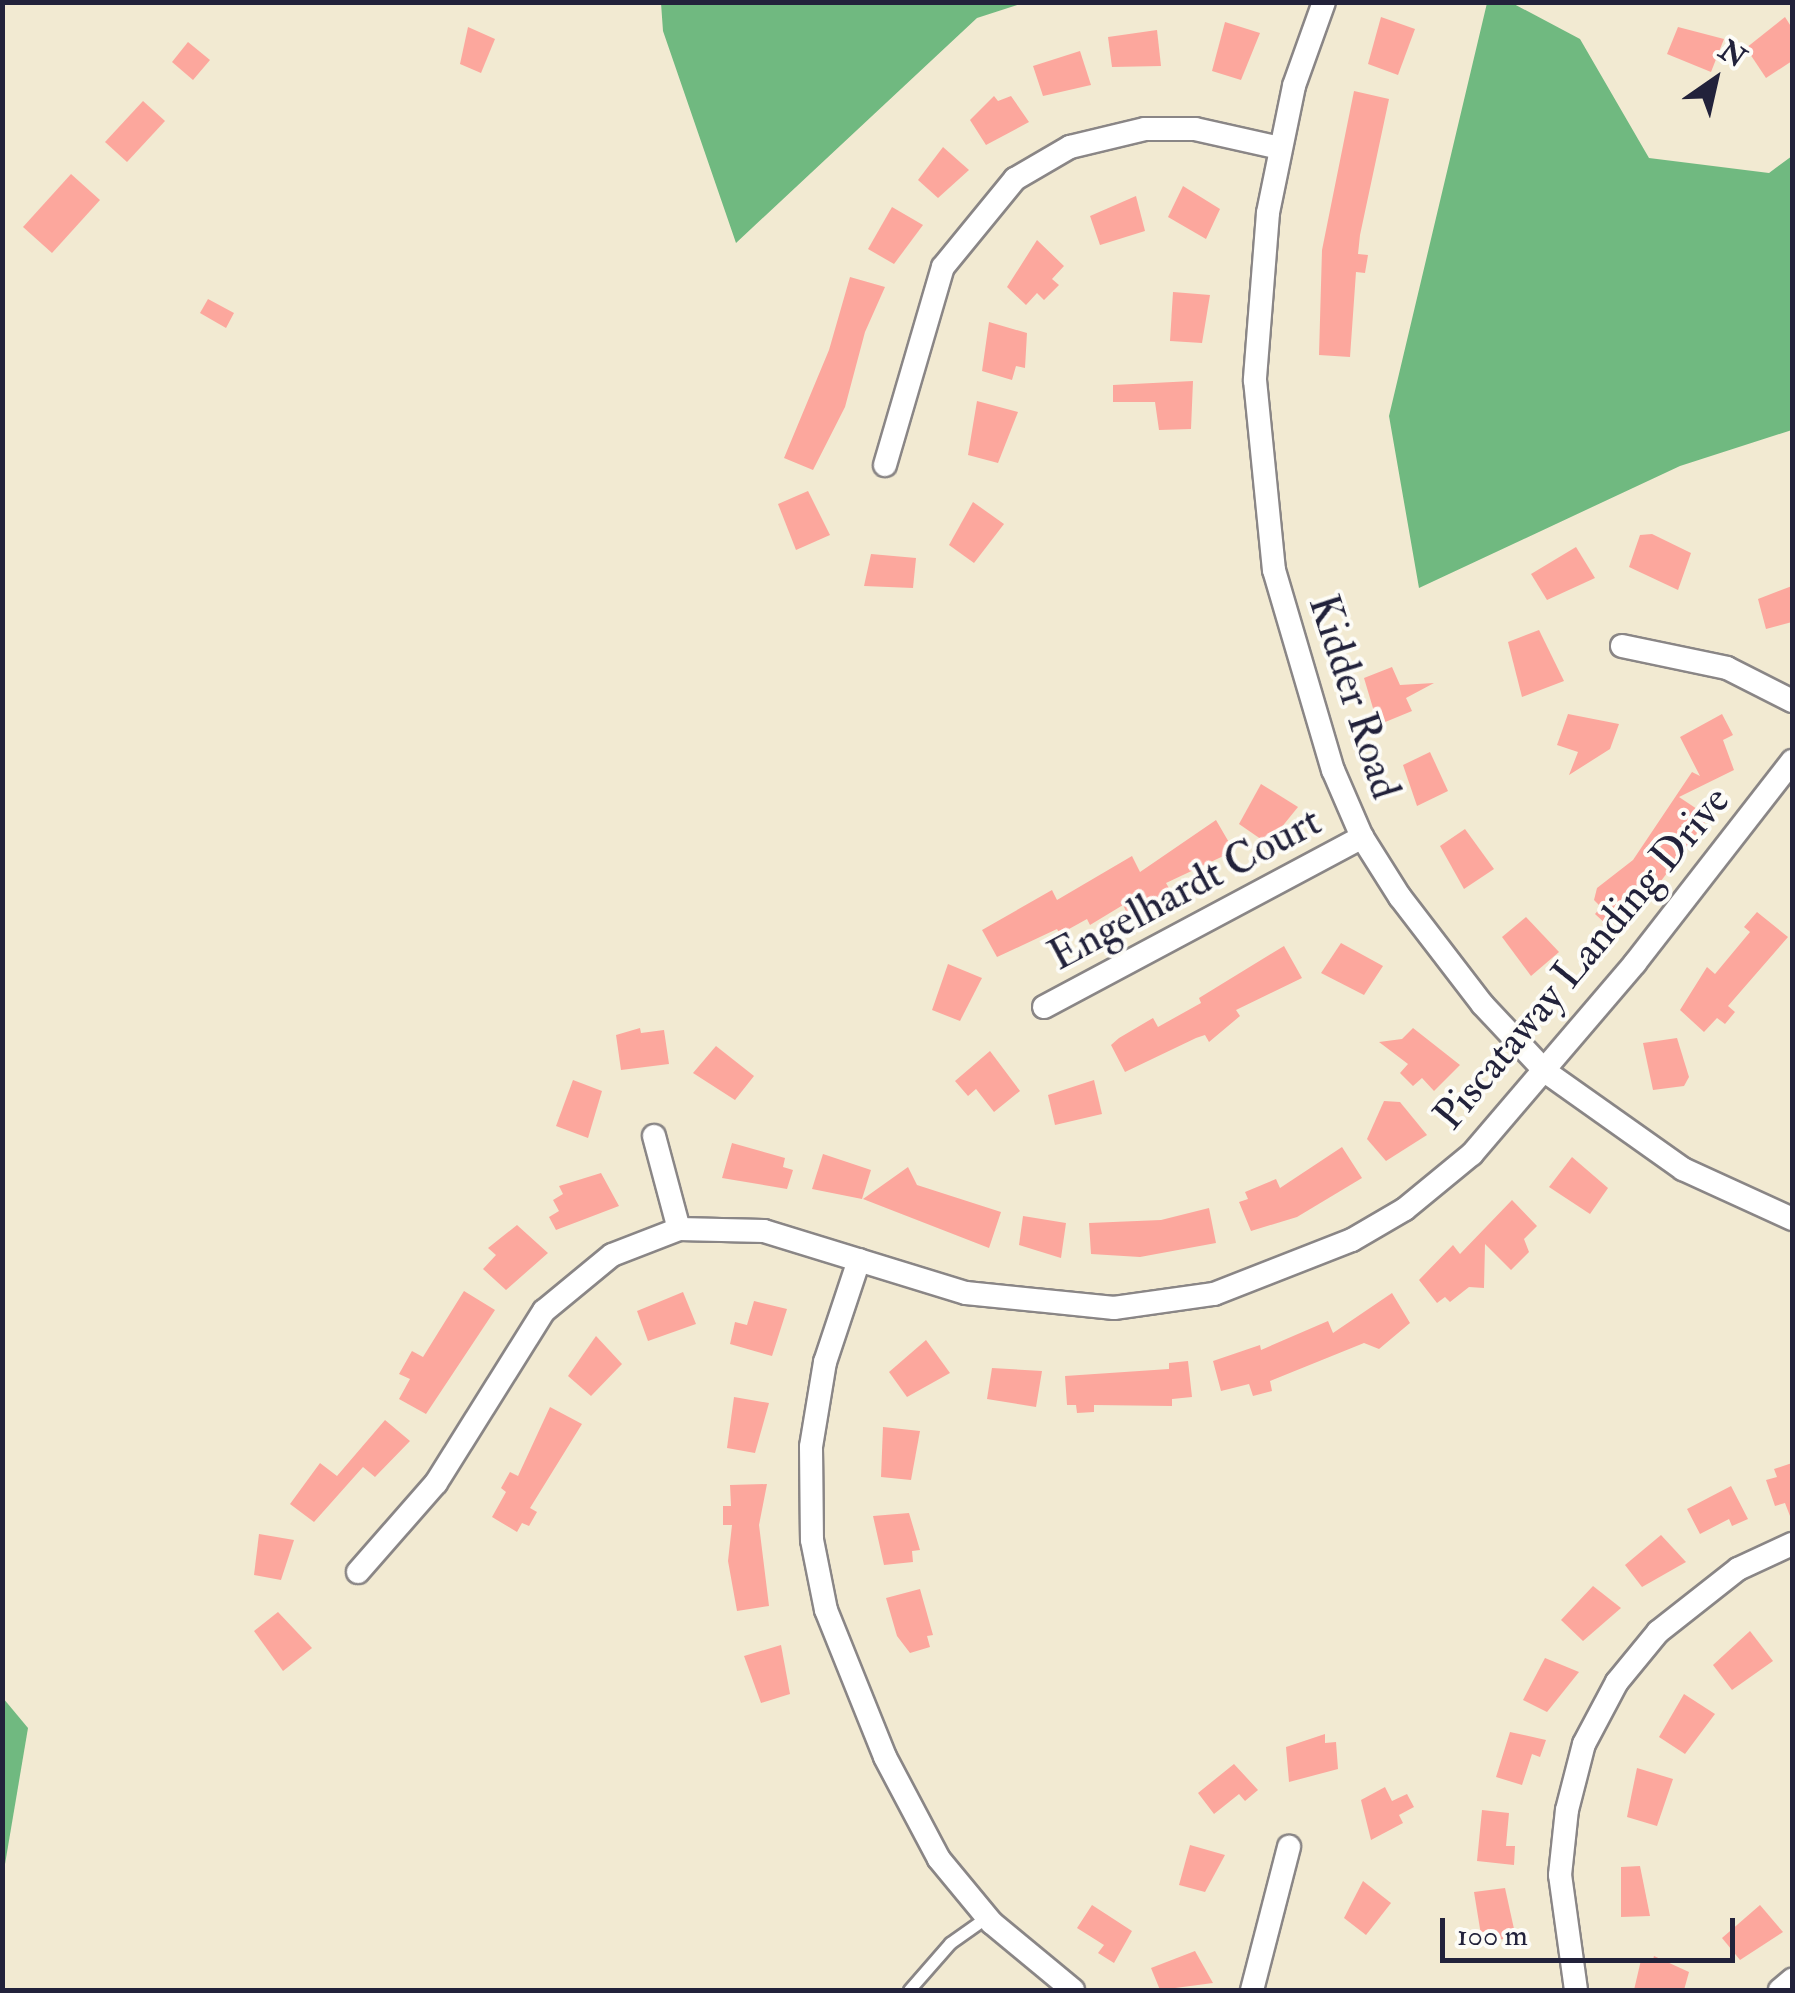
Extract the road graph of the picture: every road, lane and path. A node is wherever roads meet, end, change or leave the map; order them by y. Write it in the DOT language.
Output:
graph roads {
  1 [pos="1324,2"];
  2 [pos="1280,148"];
  3 [pos="884,465"];
  4 [pos="1622,646"];
  5 [pos="1792,701"];
  6 [pos="1792,760"];
  7 [pos="1362,837"];
  8 [pos="1044,1007"];
  9 [pos="1546,1072"];
  10 [pos="654,1136"];
  11 [pos="1792,1219"];
  12 [pos="679,1230"];
  13 [pos="859,1260"];
  14 [pos="1792,1544"];
  15 [pos="358,1572"];
  16 [pos="1289,1847"];
  17 [pos="986,1917"];
  18 [pos="1792,1980"];
  19 [pos="909,1990"];
  20 [pos="1073,1990"];
  21 [pos="1252,1990"];
  22 [pos="1576,1990"];
  23 [pos="1780,1990"];
  1 -- 2 [label="street, Kidder Road"];
  2 -- 3 [label="street"];
  2 -- 7 [label="street, Kidder Road"];
  4 -- 5 [label="street"];
  6 -- 9 [label="street, Piscataway Landing Drive"];
  7 -- 8 [label="street, Engelhardt Court"];
  7 -- 9 [label="street, Kidder Road"];
  9 -- 11 [label="street, Kidder Road"];
  9 -- 13 [label="street, Piscataway Landing Drive"];
  10 -- 12 [label="street"];
  12 -- 13 [label="street, Piscataway Landing Drive"];
  12 -- 15 [label="street, Piscataway Landing Drive"];
  13 -- 17 [label="street"];
  14 -- 22 [label="street"];
  16 -- 21 [label="street"];
  17 -- 19 [label="lane"];
  17 -- 20 [label="street"];
  18 -- 23 [label="street"];
}
